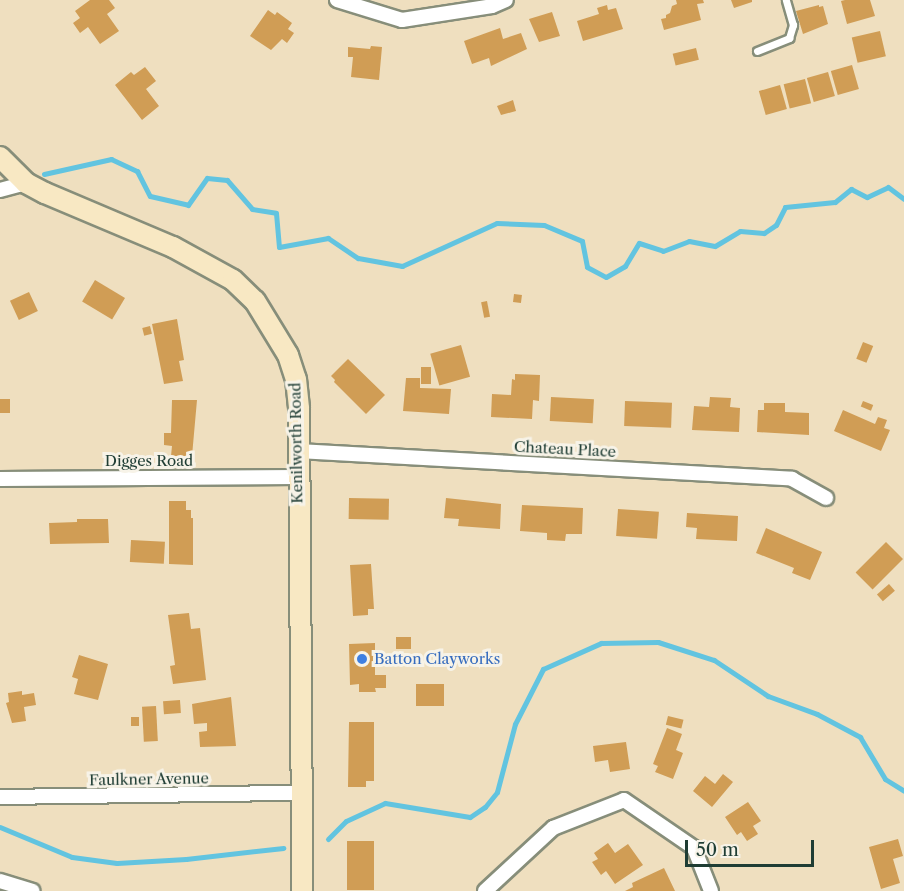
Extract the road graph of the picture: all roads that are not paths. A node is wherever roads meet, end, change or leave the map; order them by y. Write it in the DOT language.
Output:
graph roads {
  1 [pos="337,0"];
  2 [pos="506,0"];
  3 [pos="786,0"];
  4 [pos="757,51"];
  5 [pos="0,157"];
  6 [pos="26,183"];
  7 [pos="0,190"];
  8 [pos="298,451"];
  9 [pos="297,477"];
  10 [pos="0,478"];
  11 [pos="826,498"];
  12 [pos="299,792"];
  13 [pos="0,797"];
  14 [pos="0,881"];
  15 [pos="33,891"];
  16 [pos="302,891"];
  17 [pos="485,891"];
  18 [pos="711,891"];
  1 -- 2 [label="street"];
  3 -- 4 [label="lane"];
  5 -- 6 [label="street, Kenilworth Road"];
  6 -- 7 [label="street"];
  6 -- 8 [label="street, Kenilworth Road"];
  8 -- 9 [label="street, Kenilworth Road"];
  8 -- 11 [label="street, Chateau Place"];
  9 -- 10 [label="street, Digges Road"];
  9 -- 12 [label="street, Kenilworth Road"];
  12 -- 13 [label="street, Faulkner Avenue"];
  12 -- 16 [label="street, Kenilworth Road"];
  14 -- 15 [label="street"];
  17 -- 18 [label="street"];
}
